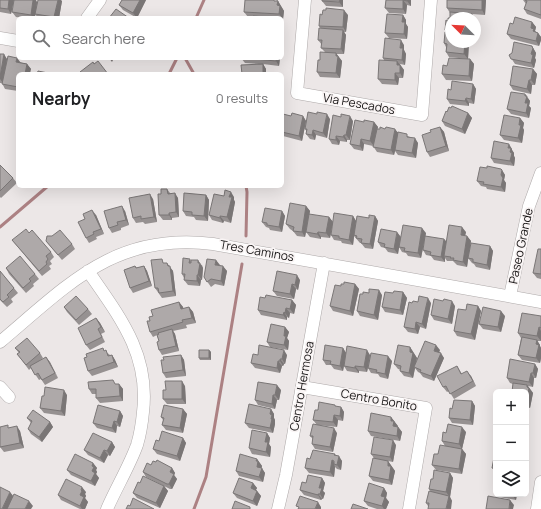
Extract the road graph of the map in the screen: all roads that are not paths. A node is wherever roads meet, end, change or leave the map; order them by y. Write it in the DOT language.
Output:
graph roads {
  1 [pos="100,0"];
  2 [pos="305,0"];
  3 [pos="431,0"];
  4 [pos="88,16"];
  5 [pos="0,38"];
  6 [pos="16,41"];
  7 [pos="541,173"];
  8 [pos="324,263"];
  9 [pos="88,271"];
  10 [pos="510,296"];
  11 [pos="541,302"];
  12 [pos="0,342"];
  13 [pos="0,386"];
  14 [pos="302,386"];
  15 [pos="9,397"];
  16 [pos="541,482"];
  17 [pos="107,509"];
  18 [pos="278,509"];
  19 [pos="409,509"];
  20 [pos="537,509"];
  1 -- 4 [label="street"];
  2 -- 3 [label="street, Via Pescados"];
  5 -- 6 [label="street"];
  7 -- 10 [label="street, Paseo Grande"];
  8 -- 9 [label="street, Tres Caminos"];
  8 -- 10 [label="street, Tres Caminos"];
  8 -- 14 [label="street, Centro Hermosa"];
  9 -- 12 [label="street, Tres Caminos"];
  9 -- 17 [label="street"];
  10 -- 11 [label="street, Tres Caminos"];
  13 -- 15 [label="street"];
  14 -- 18 [label="street, Centro Hermosa"];
  14 -- 19 [label="street, Centro Bonito"];
  16 -- 20 [label="street"];
}
